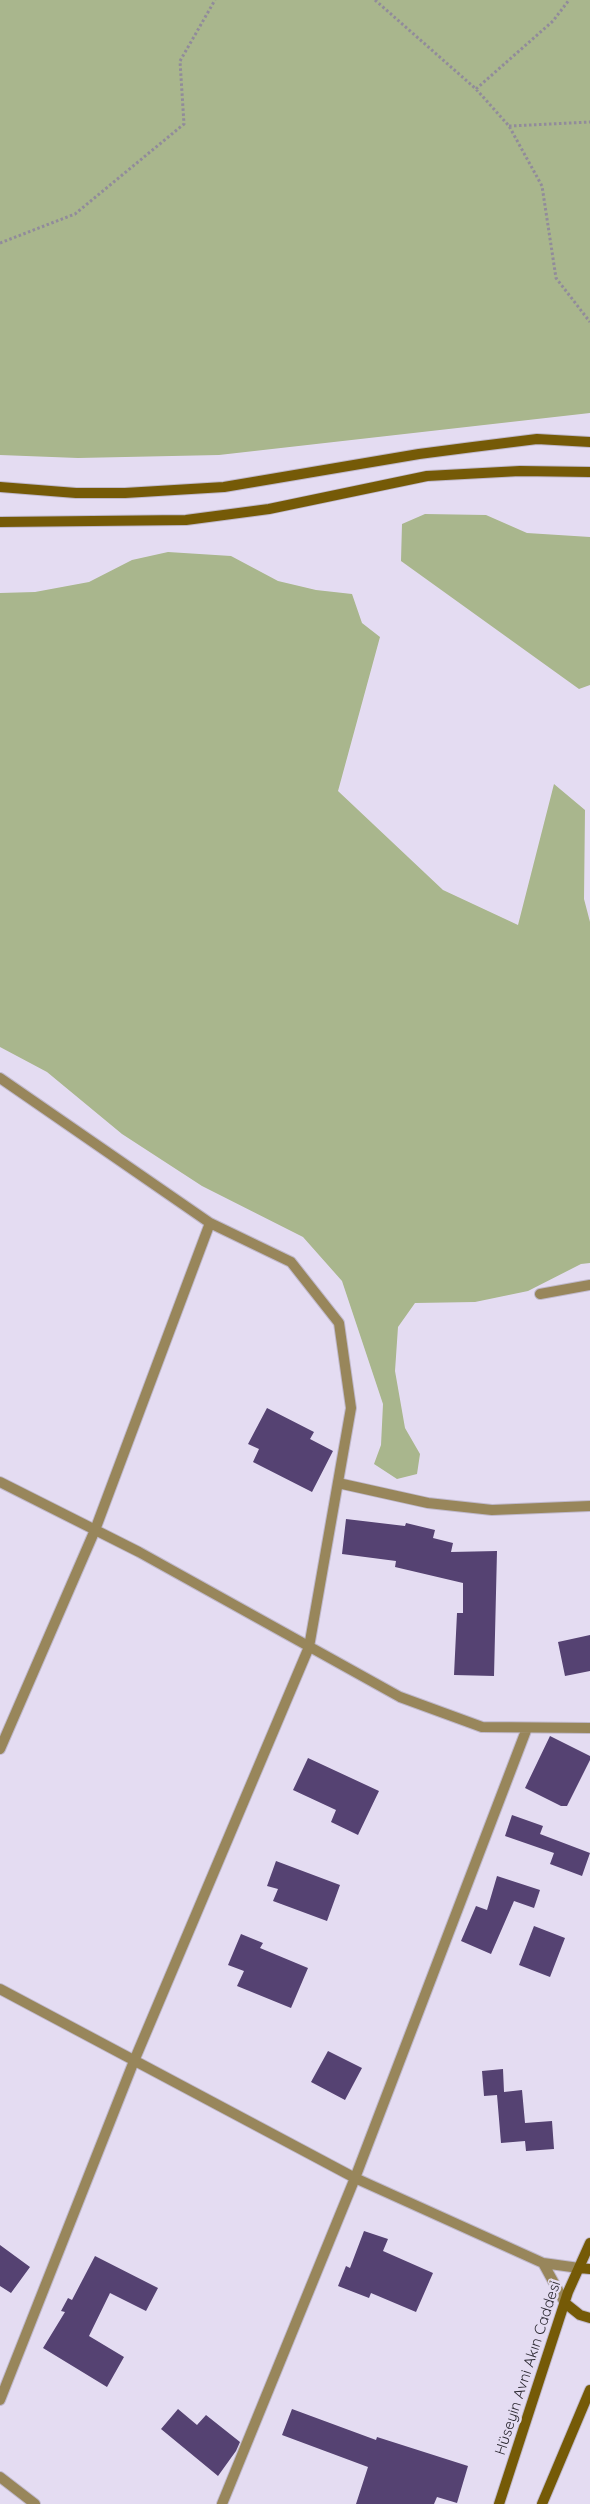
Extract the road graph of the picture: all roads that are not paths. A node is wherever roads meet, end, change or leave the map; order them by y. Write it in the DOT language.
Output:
graph roads {
  1 [pos="590,442"];
  2 [pos="590,472"];
  3 [pos="0,487"];
  4 [pos="0,522"];
  5 [pos="0,1078"];
  6 [pos="210,1223"];
  7 [pos="590,1284"];
  8 [pos="540,1294"];
  9 [pos="0,1482"];
  10 [pos="338,1483"];
  11 [pos="590,1506"];
  12 [pos="95,1530"];
  13 [pos="309,1647"];
  14 [pos="526,1728"];
  15 [pos="590,1728"];
  16 [pos="0,1749"];
  17 [pos="0,1989"];
  18 [pos="134,2061"];
  19 [pos="355,2178"];
  20 [pos="590,2243"];
  21 [pos="544,2263"];
  22 [pos="579,2268"];
  23 [pos="590,2269"];
  24 [pos="564,2303"];
  25 [pos="590,2318"];
  26 [pos="590,2390"];
  27 [pos="0,2400"];
  28 [pos="0,2477"];
  29 [pos="35,2504"];
  30 [pos="222,2504"];
  31 [pos="499,2504"];
  32 [pos="542,2504"];
  1 -- 3 [label="main road"];
  2 -- 4 [label="main road"];
  5 -- 6 [label="street"];
  6 -- 10 [label="street"];
  6 -- 12 [label="street"];
  7 -- 8 [label="street"];
  9 -- 12 [label="street"];
  10 -- 11 [label="street"];
  10 -- 13 [label="street"];
  12 -- 13 [label="street"];
  12 -- 16 [label="street"];
  13 -- 14 [label="street"];
  13 -- 18 [label="street"];
  14 -- 15 [label="street"];
  14 -- 19 [label="street"];
  17 -- 18 [label="street"];
  18 -- 19 [label="street"];
  18 -- 27 [label="street"];
  19 -- 21 [label="street"];
  19 -- 30 [label="street"];
  20 -- 22 [label="main road, Hüseyin Avni Akın Caddesi"];
  21 -- 22 [label="street"];
  21 -- 24 [label="street"];
  22 -- 23 [label="main road"];
  22 -- 24 [label="main road, Hüseyin Avni Akın Caddesi"];
  24 -- 25 [label="main road"];
  24 -- 31 [label="main road, Hüseyin Avni Akın Caddesi"];
  26 -- 32 [label="main road"];
  28 -- 29 [label="street"];
}
